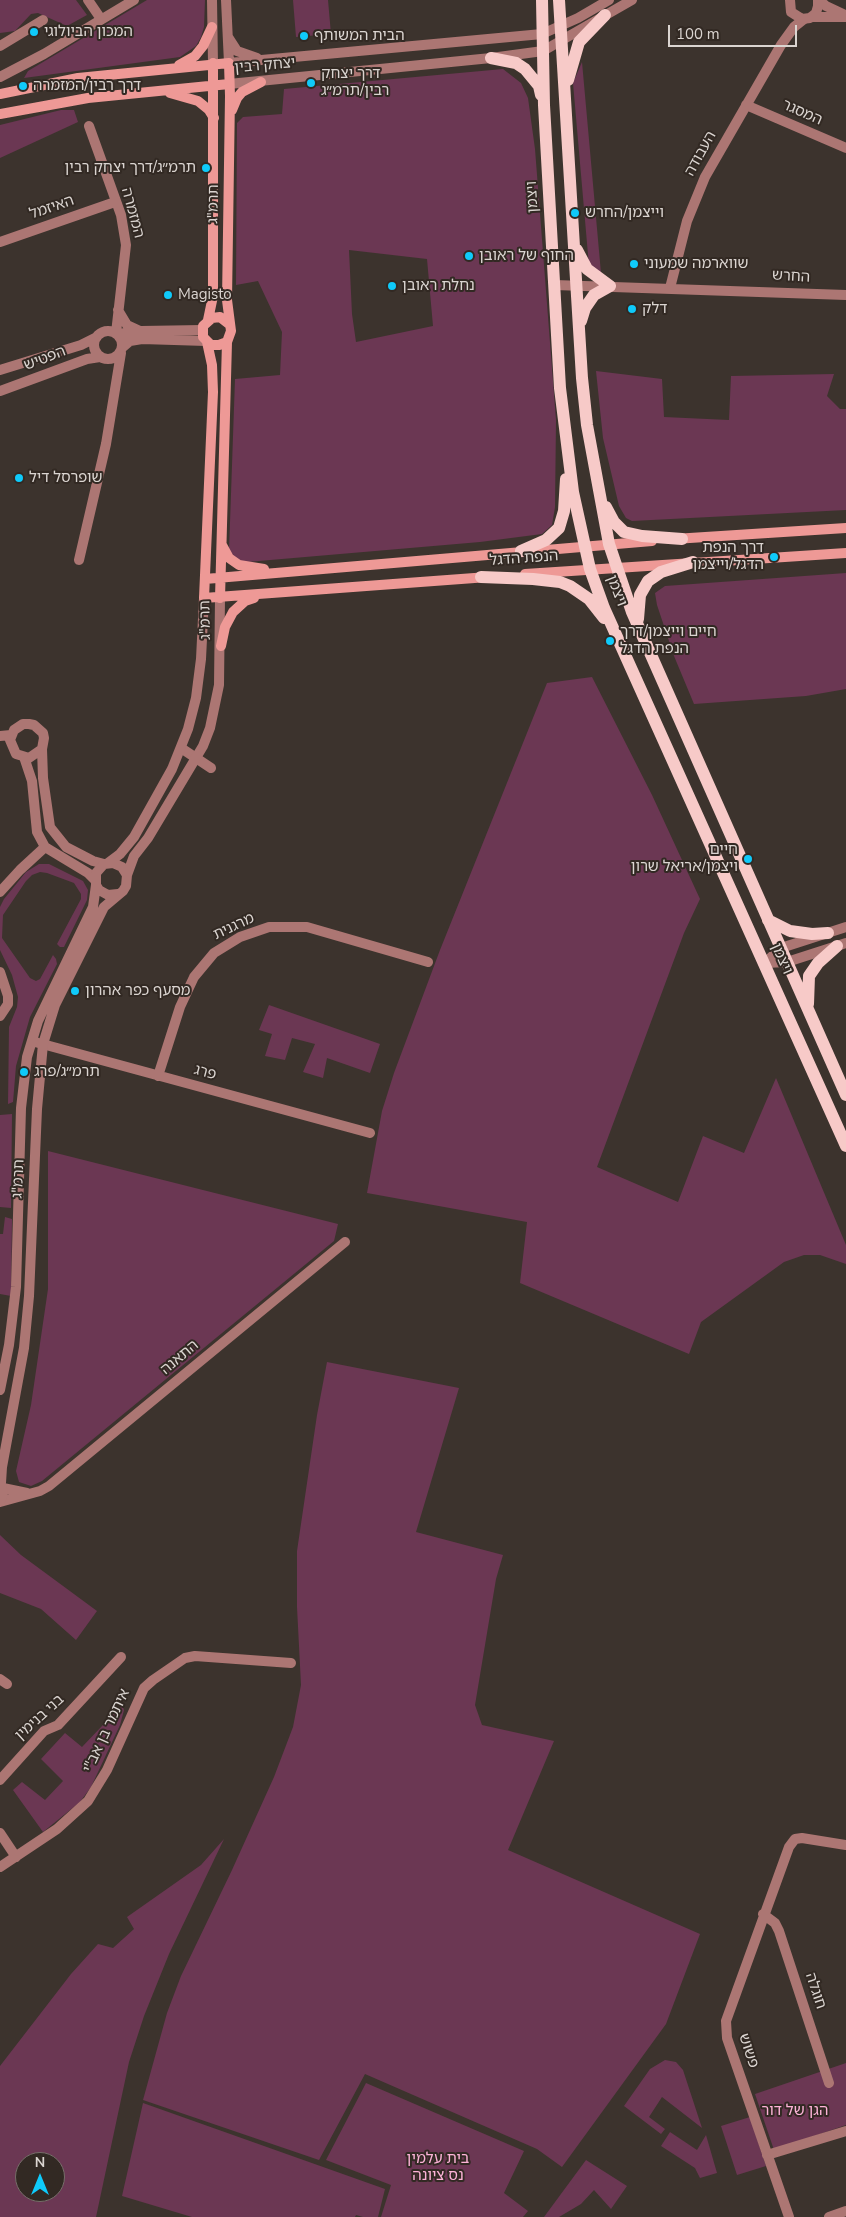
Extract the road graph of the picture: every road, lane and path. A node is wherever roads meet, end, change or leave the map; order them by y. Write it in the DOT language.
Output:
graph roads {
  1 [pos="88,0"];
  2 [pos="134,0"];
  3 [pos="212,0"];
  4 [pos="226,0"];
  5 [pos="542,0"];
  6 [pos="559,0"];
  7 [pos="609,0"];
  8 [pos="632,0"];
  9 [pos="780,0"];
  10 [pos="818,0"];
  11 [pos="790,7"];
  12 [pos="605,15"];
  13 [pos="846,16"];
  14 [pos="808,18"];
  15 [pos="102,19"];
  16 [pos="43,20"];
  17 [pos="560,26"];
  18 [pos="212,27"];
  19 [pos="542,34"];
  20 [pos="227,35"];
  21 [pos="561,40"];
  22 [pos="781,45"];
  23 [pos="0,46"];
  24 [pos="543,50"];
  25 [pos="491,58"];
  26 [pos="268,60"];
  27 [pos="213,63"];
  28 [pos="229,63"];
  29 [pos="172,68"];
  30 [pos="0,76"];
  31 [pos="261,82"];
  32 [pos="230,84"];
  33 [pos="214,85"];
  34 [pos="149,92"];
  35 [pos="0,94"];
  36 [pos="565,97"];
  37 [pos="544,104"];
  38 [pos="746,105"];
  39 [pos="0,114"];
  40 [pos="215,123"];
  41 [pos="89,126"];
  42 [pos="230,128"];
  43 [pos="846,148"];
  44 [pos="115,202"];
  45 [pos="573,236"];
  46 [pos="0,242"];
  47 [pos="555,285"];
  48 [pos="576,286"];
  49 [pos="610,286"];
  50 [pos="670,288"];
  51 [pos="846,295"];
  52 [pos="118,310"];
  53 [pos="208,320"];
  54 [pos="229,324"];
  55 [pos="579,328"];
  56 [pos="202,330"];
  57 [pos="141,332"];
  58 [pos="117,334"];
  59 [pos="95,338"];
  60 [pos="206,342"];
  61 [pos="227,342"];
  62 [pos="122,350"];
  63 [pos="102,358"];
  64 [pos="0,370"];
  65 [pos="0,391"];
  66 [pos="116,392"];
  67 [pos="568,454"];
  68 [pos="598,486"];
  69 [pos="846,528"];
  70 [pos="682,539"];
  71 [pos="222,542"];
  72 [pos="609,544"];
  73 [pos="584,546"];
  74 [pos="521,551"];
  75 [pos="846,553"];
  76 [pos="79,560"];
  77 [pos="693,562"];
  78 [pos="616,568"];
  79 [pos="590,569"];
  80 [pos="300,571"];
  81 [pos="220,578"];
  82 [pos="481,578"];
  83 [pos="205,580"];
  84 [pos="265,594"];
  85 [pos="204,598"];
  86 [pos="220,598"];
  87 [pos="640,632"];
  88 [pos="621,645"];
  89 [pos="221,646"];
  90 [pos="11,735"];
  91 [pos="0,736"];
  92 [pos="181,748"];
  93 [pos="42,749"];
  94 [pos="24,757"];
  95 [pos="195,759"];
  96 [pos="211,768"];
  97 [pos="45,847"];
  98 [pos="106,864"];
  99 [pos="127,875"];
  100 [pos="95,883"];
  101 [pos="0,892"];
  102 [pos="118,894"];
  103 [pos="768,920"];
  104 [pos="846,927"];
  105 [pos="828,933"];
  106 [pos="842,944"];
  107 [pos="780,948"];
  108 [pos="428,962"];
  109 [pos="787,962"];
  110 [pos="765,963"];
  111 [pos="0,972"];
  112 [pos="808,1009"];
  113 [pos="0,1016"];
  114 [pos="31,1041"];
  115 [pos="43,1044"];
  116 [pos="158,1076"];
  117 [pos="846,1095"];
  118 [pos="370,1133"];
  119 [pos="846,1146"];
  120 [pos="345,1242"];
  121 [pos="0,1390"];
  122 [pos="1,1484"];
  123 [pos="33,1493"];
  124 [pos="0,1501"];
  125 [pos="121,1657"];
  126 [pos="291,1663"];
  127 [pos="0,1780"];
  128 [pos="0,1833"];
  129 [pos="846,1845"];
  130 [pos="16,1857"];
  131 [pos="0,1867"];
  132 [pos="764,1914"];
  133 [pos="829,2083"];
  134 [pos="846,2130"];
  135 [pos="767,2155"];
  136 [pos="846,2211"];
  137 [pos="789,2217"];
  138 [pos="829,2217"];
  1 -- 15 [label="street"];
  2 -- 15 [label="street"];
  3 -- 18 [label="street"];
  4 -- 20 [label="street"];
  5 -- 19 [label="main road, ויצמן"];
  6 -- 17 [label="main road, ויצמן"];
  7 -- 17 [label="street, יצחק רבין"];
  8 -- 12 [label="street, יצחק רבין"];
  9 -- 11 [label="street"];
  10 -- 13 [label="street"];
  10 -- 14 [label="street"];
  11 -- 14 [label="street"];
  11 -- 22 [label="street, העבודה"];
  12 -- 21 [label="street, יצחק רבין"];
  12 -- 36 [label="main road"];
  13 -- 14 [label="street"];
  14 -- 22 [label="street, העבודה"];
  15 -- 30 [label="street"];
  16 -- 23 [label="street"];
  17 -- 19 [label="street, יצחק רבין"];
  17 -- 21 [label="main road, ויצמן"];
  18 -- 27 [label="street"];
  18 -- 29 [label="main road"];
  19 -- 24 [label="main road, ויצמן"];
  19 -- 26 [label="street, יצחק רבין"];
  20 -- 26 [label="street"];
  20 -- 28 [label="street"];
  21 -- 24 [label="street, יצחק רבין"];
  21 -- 36 [label="main road, ויצמן"];
  22 -- 38 [label="street, העבודה"];
  24 -- 25 [label="street, יצחק רבין"];
  24 -- 37 [label="main road, ויצמן"];
  25 -- 31 [label="street, יצחק רבין"];
  25 -- 37 [label="main road"];
  26 -- 28 [label="street, יצחק רבין"];
  27 -- 28 [label="main road, יצחק רבין"];
  27 -- 29 [label="main road, יצחק רבין"];
  27 -- 33 [label="main road, תרמ\"ג"];
  28 -- 32 [label="main road, תרמ\"ג"];
  29 -- 35 [label="main road, יצחק רבין"];
  31 -- 32 [label="street, יצחק רבין"];
  31 -- 42 [label="main road"];
  32 -- 33 [label="main road, יצחק רבין"];
  32 -- 42 [label="main road, תרמ\"ג"];
  33 -- 34 [label="main road, יצחק רבין"];
  33 -- 40 [label="main road, תרמ\"ג"];
  34 -- 39 [label="main road, יצחק רבין"];
  34 -- 40 [label="main road"];
  36 -- 45 [label="main road, ויצמן"];
  37 -- 47 [label="main road, ויצמן"];
  38 -- 43 [label="street, המסגר"];
  38 -- 50 [label="street, העבודה"];
  40 -- 53 [label="main road, תרמ\"ג"];
  41 -- 44 [label="street, המזמרה"];
  42 -- 54 [label="main road, תרמ\"ג"];
  44 -- 46 [label="street, האיזמל"];
  44 -- 52 [label="street, המזמרה"];
  45 -- 48 [label="main road, ויצמן"];
  45 -- 49 [label="main road"];
  47 -- 48 [label="street, החרש"];
  47 -- 67 [label="main road, ויצמן"];
  48 -- 49 [label="street, החרש"];
  48 -- 55 [label="main road, ויצמן"];
  49 -- 50 [label="street, החרש"];
  49 -- 55 [label="main road"];
  50 -- 51 [label="street, החרש"];
  52 -- 57 [label="street"];
  52 -- 58 [label="street, המזמרה"];
  53 -- 54 [label="main road"];
  53 -- 56 [label="main road"];
  54 -- 61 [label="main road"];
  55 -- 68 [label="main road, ויצמן"];
  56 -- 57 [label="street"];
  56 -- 60 [label="main road"];
  57 -- 58 [label="street"];
  58 -- 59 [label="street"];
  58 -- 62 [label="street"];
  59 -- 63 [label="street"];
  59 -- 64 [label="street, הפטיש"];
  60 -- 61 [label="main road"];
  60 -- 62 [label="street"];
  60 -- 83 [label="main road, תרמ\"ג"];
  61 -- 71 [label="main road, תרמ\"ג"];
  62 -- 63 [label="street"];
  62 -- 66 [label="street"];
  63 -- 65 [label="street, הפטיש"];
  63 -- 66 [label="street"];
  66 -- 76 [label="street"];
  67 -- 73 [label="main road, ויצמן"];
  67 -- 74 [label="main road"];
  68 -- 70 [label="main road"];
  68 -- 72 [label="main road, ויצמן"];
  69 -- 70 [label="main road, הנפת הדגל"];
  70 -- 72 [label="main road, הנפת הדגל"];
  71 -- 80 [label="main road"];
  71 -- 81 [label="main road, תרמ\"ג"];
  72 -- 73 [label="main road, הנפת הדגל"];
  72 -- 78 [label="main road, ויצמן"];
  73 -- 74 [label="main road, הנפת הדגל"];
  73 -- 79 [label="main road, ויצמן"];
  74 -- 80 [label="main road, הנפת הדגל"];
  75 -- 77 [label="main road, הנפת הדגל"];
  77 -- 78 [label="main road, הנפת הדגל"];
  77 -- 87 [label="main road"];
  78 -- 79 [label="main road, הנפת הדגל"];
  78 -- 87 [label="main road, ויצמן"];
  79 -- 82 [label="main road, הנפת הדגל"];
  79 -- 88 [label="main road, ויצמן"];
  80 -- 81 [label="main road, הנפת הדגל"];
  81 -- 83 [label="main road, הנפת הדגל"];
  81 -- 86 [label="main road, תרמ\"ג"];
  82 -- 84 [label="main road, הנפת הדגל"];
  82 -- 88 [label="main road"];
  83 -- 85 [label="main road, תרמ\"ג"];
  84 -- 86 [label="main road, הנפת הדגל"];
  84 -- 89 [label="main road"];
  85 -- 86 [label="main road, הנפת הדגל"];
  85 -- 92 [label="street, תרמ\"ג"];
  86 -- 89 [label="street, תרמ\"ג"];
  87 -- 103 [label="main road, ויצמן"];
  88 -- 110 [label="main road, ויצמן"];
  89 -- 95 [label="street, תרמ\"ג"];
  90 -- 91 [label="street"];
  90 -- 93 [label="street"];
  90 -- 94 [label="street"];
  92 -- 95 [label="street"];
  92 -- 98 [label="street, תרמ\"ג"];
  93 -- 94 [label="street"];
  93 -- 98 [label="street"];
  94 -- 97 [label="street"];
  95 -- 96 [label="street"];
  95 -- 99 [label="street, תרמ\"ג"];
  97 -- 100 [label="street"];
  97 -- 101 [label="street"];
  98 -- 99 [label="street"];
  98 -- 100 [label="street"];
  99 -- 102 [label="street"];
  100 -- 102 [label="street"];
  100 -- 114 [label="street, תרמ\"ג"];
  102 -- 115 [label="street, תרמ\"ג"];
  103 -- 105 [label="main road"];
  103 -- 107 [label="main road, ויצמן"];
  104 -- 105 [label="street"];
  105 -- 107 [label="street"];
  106 -- 109 [label="street"];
  106 -- 112 [label="main road"];
  107 -- 109 [label="main road, ויצמן"];
  107 -- 110 [label="street"];
  108 -- 116 [label="street, מרגנית"];
  109 -- 110 [label="street"];
  109 -- 112 [label="main road, ויצמן"];
  110 -- 119 [label="main road, ויצמן"];
  111 -- 113 [label="street"];
  112 -- 117 [label="main road, ויצמן"];
  114 -- 115 [label="street, פרג"];
  114 -- 121 [label="street, תרמ\"ג"];
  115 -- 116 [label="street, פרג"];
  115 -- 122 [label="street, תרמ\"ג"];
  116 -- 118 [label="street, פרג"];
  120 -- 123 [label="street, התאנה"];
  122 -- 123 [label="street"];
  122 -- 124 [label="street, תרמ\"ג"];
  123 -- 124 [label="street, התאנה"];
  125 -- 127 [label="street, בני בנימין"];
  126 -- 130 [label="street, איתמר בן אב\"י"];
  128 -- 130 [label="street"];
  129 -- 132 [label="street, פשוש"];
  130 -- 131 [label="street, איתמר בן אב\"י"];
  132 -- 133 [label="street, חוגלה"];
  132 -- 135 [label="street, פשוש"];
  134 -- 135 [label="street"];
  135 -- 137 [label="street, פשוש"];
  136 -- 138 [label="street"];
}
